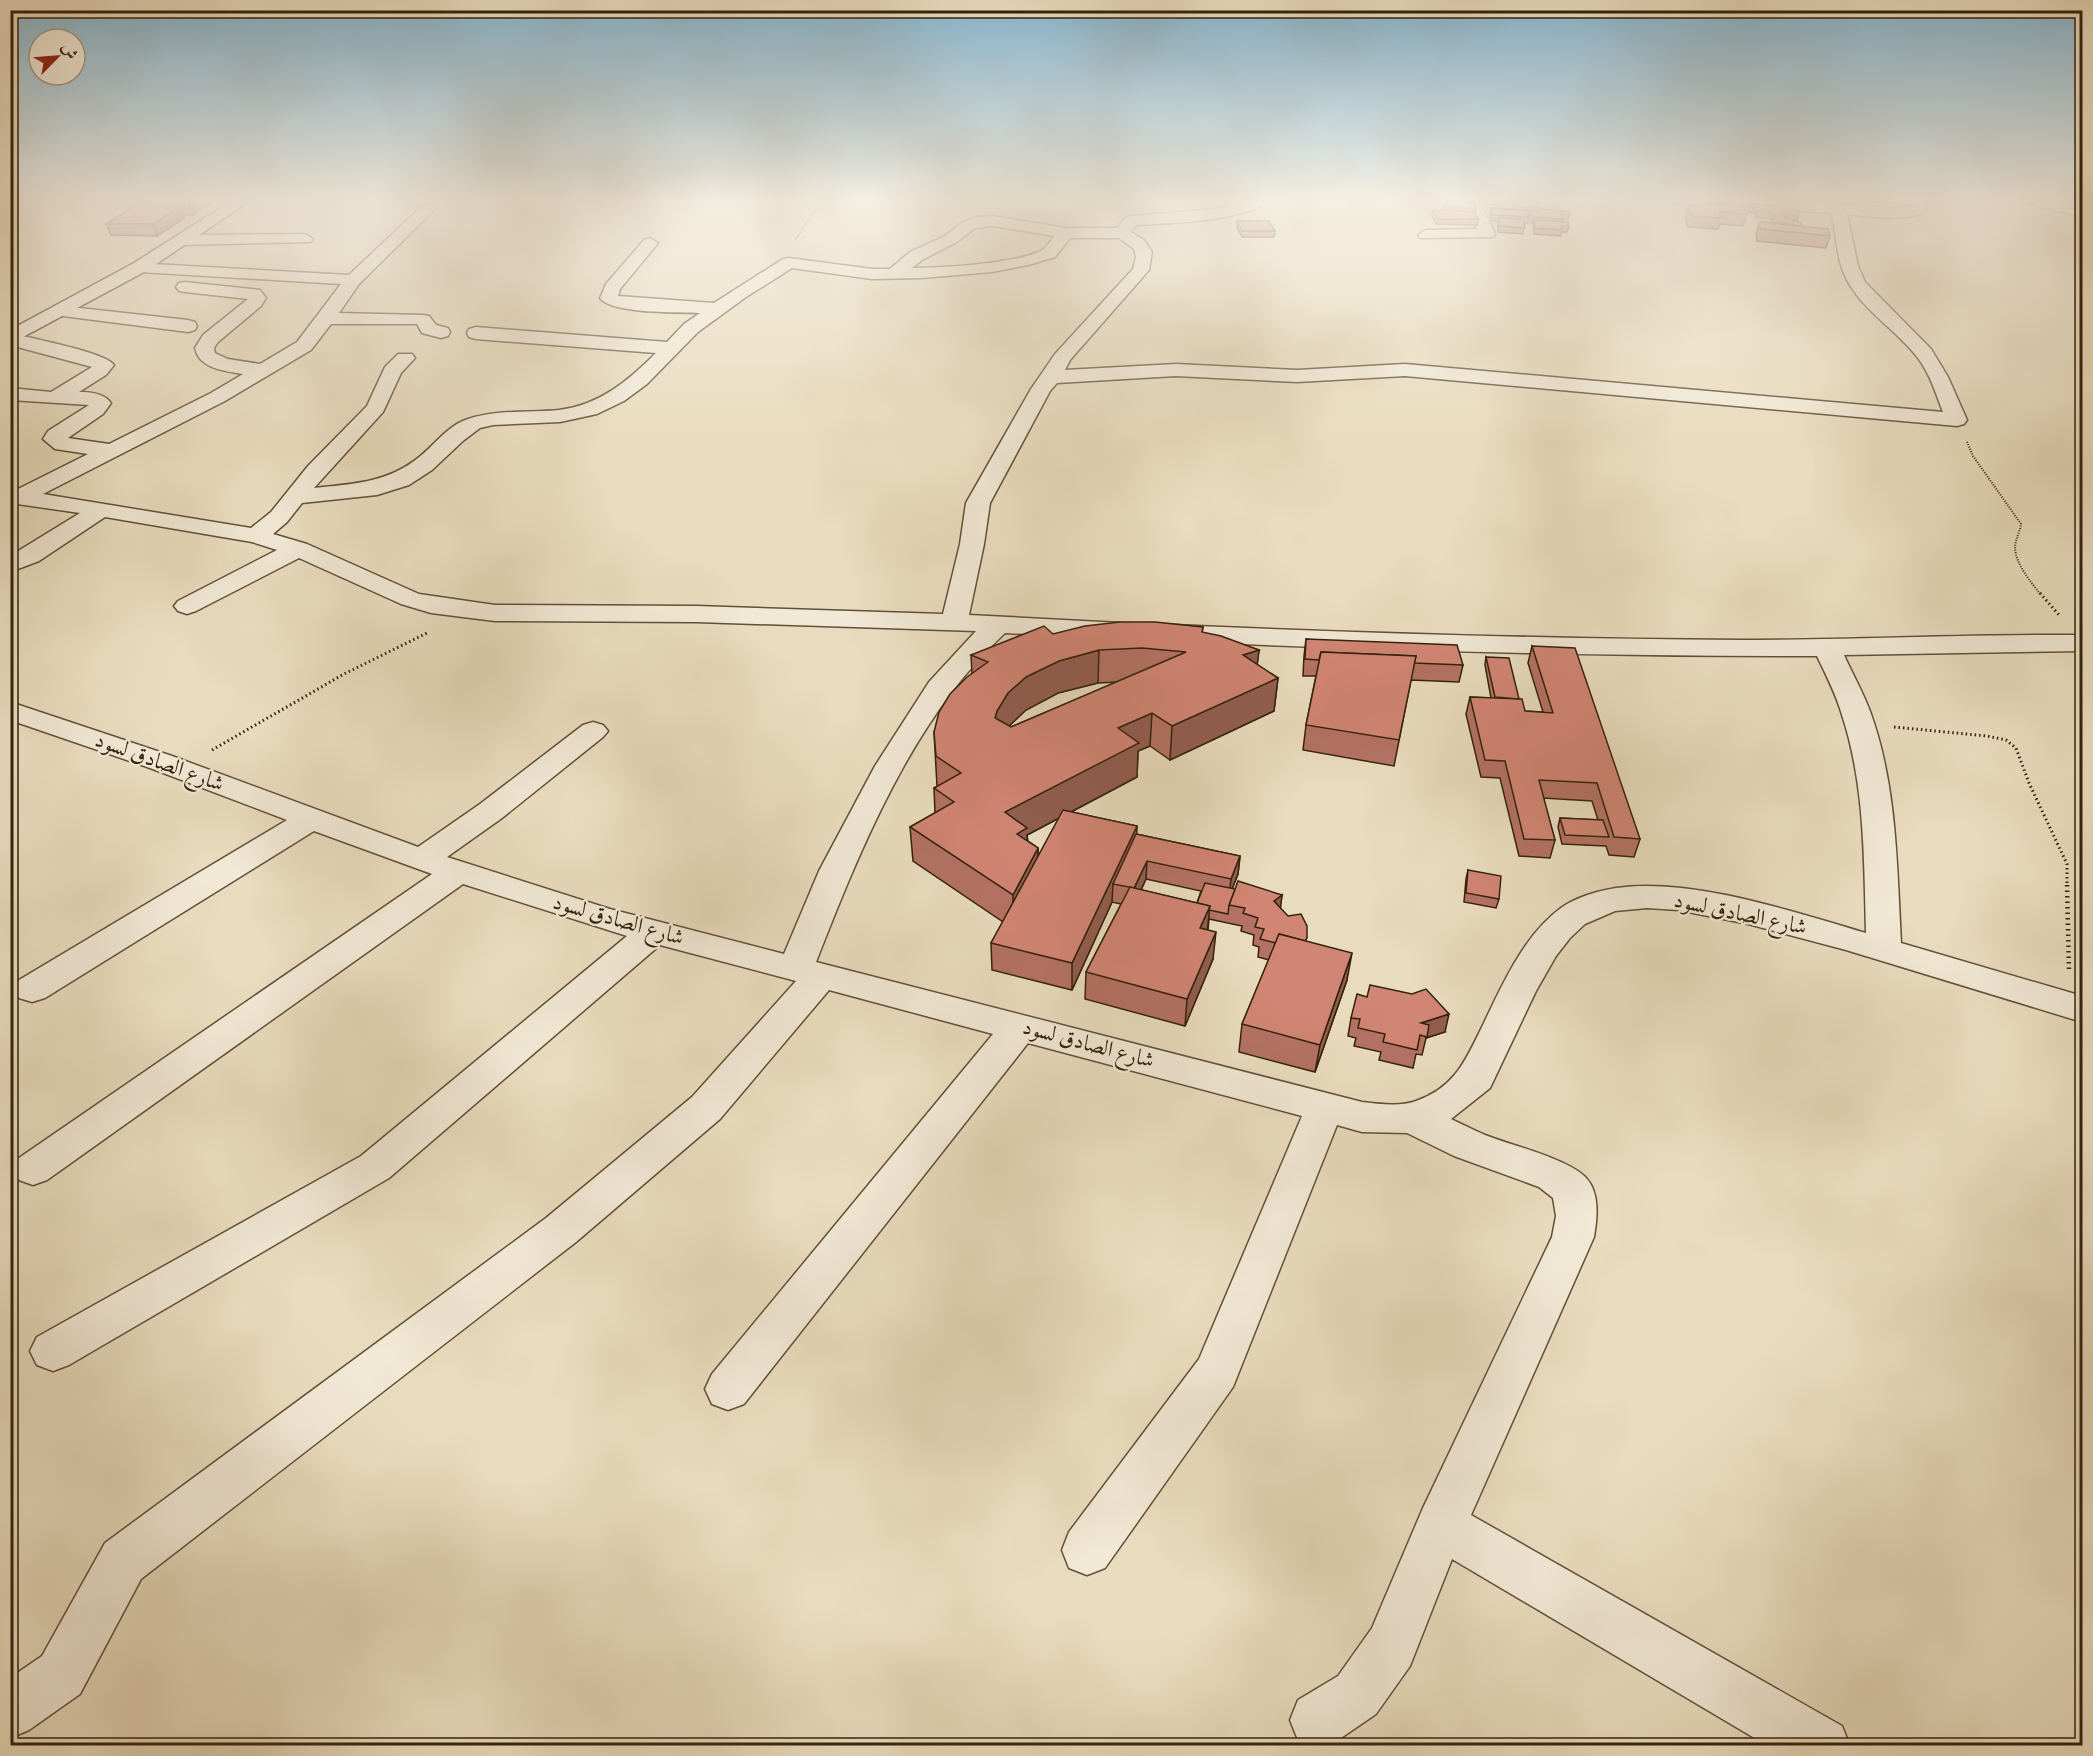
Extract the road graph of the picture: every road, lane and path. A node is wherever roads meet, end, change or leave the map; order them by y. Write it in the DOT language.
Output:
graph roads {
  1 [pos="117,280"];
  2 [pos="352,280"];
  3 [pos="619,280"];
  4 [pos="761,280"];
  5 [pos="1131,280"];
  6 [pos="1856,280"];
  7 [pos="186,287"];
  8 [pos="718,309"];
  9 [pos="61,311"];
  10 [pos="325,318"];
  11 [pos="188,326"];
  12 [pos="441,332"];
  13 [pos="476,333"];
  14 [pos="10,338"];
  15 [pos="671,348"];
  16 [pos="405,358"];
  17 [pos="264,370"];
  18 [pos="1051,376"];
  19 [pos="10,394"];
  20 [pos="55,398"];
  21 [pos="1957,420"];
  22 [pos="108,450"];
  23 [pos="296,496"];
  24 [pos="15,497"];
  25 [pos="102,509"];
  26 [pos="256,536"];
  27 [pos="298,549"];
  28 [pos="10,565"];
  29 [pos="188,606"];
  30 [pos="470,611"];
  31 [pos="2066,621"];
  32 [pos="954,622"];
  33 [pos="998,625"];
  34 [pos="2082,643"];
  35 [pos="1828,649"];
  36 [pos="10,710"];
  37 [pos="1860,724"];
  38 [pos="593,731"];
  39 [pos="180,769"];
  40 [pos="311,819"];
  41 [pos="422,860"];
  42 [pos="458,872"];
  43 [pos="654,932"];
  44 [pos="1884,950"];
  45 [pos="809,971"];
  46 [pos="32,988"];
  47 [pos="2076,1006"];
  48 [pos="1020,1027"];
  49 [pos="1325,1107"];
  50 [pos="1414,1119"];
  51 [pos="33,1169"];
  52 [pos="53,1350"];
  53 [pos="728,1389"];
  54 [pos="1441,1525"];
  55 [pos="1087,1550"];
  56 [pos="10,1711"];
  57 [pos="1318,1720"];
  58 [pos="1822,1746"];
  1 -- 9 [label="street"];
  2 -- 10 [label="street"];
  3 -- 8 [label="street"];
  4 -- 8 [label="street"];
  5 -- 18 [label="street"];
  6 -- 21 [label="street"];
  7 -- 17 [label="street"];
  8 -- 15 [label="street"];
  9 -- 11 [label="street"];
  9 -- 14 [label="street"];
  10 -- 12 [label="street"];
  10 -- 17 [label="street"];
  13 -- 15 [label="street"];
  14 -- 20 [label="street"];
  15 -- 23 [label="street"];
  16 -- 23 [label="street"];
  17 -- 22 [label="street"];
  18 -- 21 [label="street"];
  18 -- 32 [label="street"];
  19 -- 20 [label="street"];
  20 -- 22 [label="street"];
  21 -- 31 [label="path"];
  22 -- 24 [label="street"];
  23 -- 26 [label="street"];
  24 -- 25 [label="street"];
  25 -- 26 [label="street"];
  25 -- 28 [label="street"];
  26 -- 27 [label="street"];
  27 -- 29 [label="street"];
  27 -- 30 [label="street"];
  30 -- 32 [label="street"];
  30 -- 39 [label="path"];
  32 -- 33 [label="street"];
  33 -- 35 [label="street"];
  33 -- 45 [label="street"];
  34 -- 35 [label="street"];
  35 -- 37 [label="street"];
  36 -- 39 [label="street, شارع الصادق لسود"];
  37 -- 44 [label="street"];
  37 -- 47 [label="path"];
  38 -- 41 [label="street"];
  39 -- 40 [label="street, شارع الصادق لسود"];
  40 -- 41 [label="street, شارع الصادق لسود"];
  40 -- 46 [label="street"];
  41 -- 42 [label="street, شارع الصادق لسود"];
  42 -- 43 [label="street, شارع الصادق لسود"];
  42 -- 51 [label="street"];
  43 -- 45 [label="street, شارع الصادق لسود"];
  43 -- 52 [label="street"];
  44 -- 47 [label="street, شارع الصادق لسود"];
  44 -- 50 [label="street, شارع الصادق لسود"];
  45 -- 48 [label="street, شارع الصادق لسود"];
  45 -- 56 [label="street"];
  48 -- 49 [label="street, شارع الصادق لسود"];
  48 -- 53 [label="street"];
  49 -- 50 [label="street, شارع الصادق لسود"];
  49 -- 55 [label="street"];
  50 -- 54 [label="street"];
  54 -- 57 [label="street"];
  54 -- 58 [label="street"];
}
